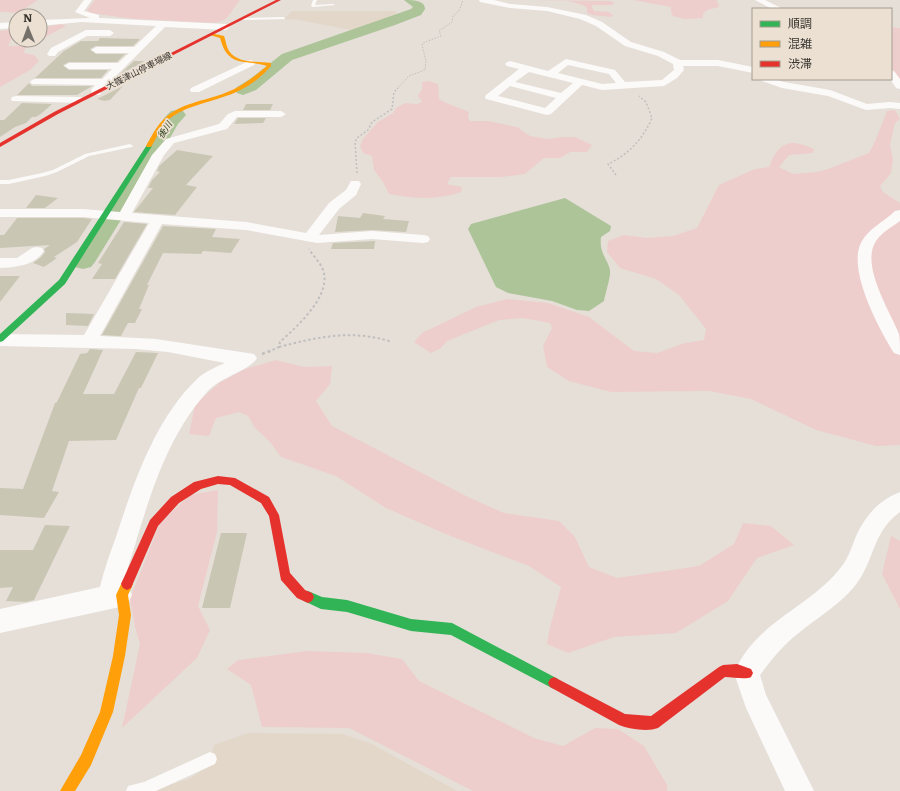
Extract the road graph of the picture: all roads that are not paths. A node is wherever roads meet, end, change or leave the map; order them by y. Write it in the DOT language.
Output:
graph roads {
  1 [pos="88,0"];
  2 [pos="279,0"];
  3 [pos="315,0"];
  4 [pos="483,0"];
  5 [pos="759,0"];
  6 [pos="333,5"];
  7 [pos="777,8"];
  8 [pos="284,18"];
  9 [pos="243,19"];
  10 [pos="48,22"];
  11 [pos="115,22"];
  12 [pos="137,23"];
  13 [pos="162,24"];
  14 [pos="226,27"];
  15 [pos="212,34"];
  16 [pos="96,50"];
  17 [pos="135,50"];
  18 [pos="52,54"];
  19 [pos="251,63"];
  20 [pos="678,63"];
  21 [pos="510,64"];
  22 [pos="69,66"];
  23 [pos="120,66"];
  24 [pos="527,68"];
  25 [pos="752,70"];
  26 [pos="550,74"];
  27 [pos="892,74"];
  28 [pos="768,80"];
  29 [pos="580,81"];
  30 [pos="35,82"];
  31 [pos="104,82"];
  32 [pos="508,83"];
  33 [pos="623,86"];
  34 [pos="900,86"];
  35 [pos="195,90"];
  36 [pos="96,93"];
  37 [pos="564,97"];
  38 [pos="16,99"];
  39 [pos="81,100"];
  40 [pos="900,106"];
  41 [pos="281,114"];
  42 [pos="0,146"];
  43 [pos="130,146"];
  44 [pos="0,182"];
  45 [pos="355,184"];
  46 [pos="0,213"];
  47 [pos="900,214"];
  48 [pos="113,215"];
  49 [pos="158,219"];
  50 [pos="309,238"];
  51 [pos="423,239"];
  52 [pos="37,251"];
  53 [pos="0,263"];
  54 [pos="5,340"];
  55 [pos="88,342"];
  56 [pos="900,349"];
  57 [pos="900,501"];
  58 [pos="116,596"];
  59 [pos="0,621"];
  60 [pos="748,673"];
  61 [pos="210,759"];
  62 [pos="67,791"];
  63 [pos="133,791"];
  64 [pos="800,791"];
  1 -- 11 [label="street"];
  2 -- 9 [label="street, 大篠津山停車場線"];
  3 -- 6 [label="lane"];
  4 -- 20 [label="street"];
  5 -- 7 [label="street"];
  8 -- 9 [label="lane"];
  9 -- 14 [label="street, 大篠津山停車場線"];
  10 -- 11 [label="street"];
  11 -- 12 [label="street"];
  12 -- 13 [label="street"];
  12 -- 18 [label="street"];
  13 -- 14 [label="street"];
  13 -- 17 [label="street"];
  14 -- 15 [label="street, 大篠津山停車場線"];
  15 -- 19 [label="street"];
  15 -- 36 [label="street, 大篠津山停車場線"];
  16 -- 17 [label="street"];
  17 -- 23 [label="street"];
  19 -- 35 [label="street"];
  19 -- 48 [label="street"];
  20 -- 25 [label="street"];
  20 -- 33 [label="street"];
  21 -- 24 [label="street"];
  22 -- 23 [label="street"];
  23 -- 31 [label="street"];
  24 -- 26 [label="street"];
  24 -- 32 [label="street"];
  26 -- 29 [label="street"];
  26 -- 33 [label="street"];
  27 -- 34 [label="street"];
  28 -- 40 [label="street"];
  29 -- 33 [label="street"];
  29 -- 37 [label="street"];
  30 -- 31 [label="street"];
  31 -- 36 [label="street"];
  32 -- 37 [label="street"];
  32 -- 37 [label="street"];
  36 -- 39 [label="street, 大篠津山停車場線"];
  38 -- 39 [label="street"];
  39 -- 42 [label="street, 大篠津山停車場線"];
  41 -- 48 [label="street"];
  43 -- 44 [label="lane"];
  45 -- 50 [label="street"];
  46 -- 48 [label="street"];
  47 -- 56 [label="street"];
  48 -- 49 [label="street"];
  48 -- 54 [label="street"];
  49 -- 50 [label="street"];
  49 -- 55 [label="street"];
  50 -- 51 [label="street"];
  52 -- 53 [label="street"];
  54 -- 55 [label="street"];
  55 -- 58 [label="street"];
  57 -- 60 [label="street"];
  58 -- 59 [label="street"];
  58 -- 60 [label="street"];
  58 -- 62 [label="street"];
  60 -- 64 [label="street"];
  61 -- 63 [label="lane"];
}
